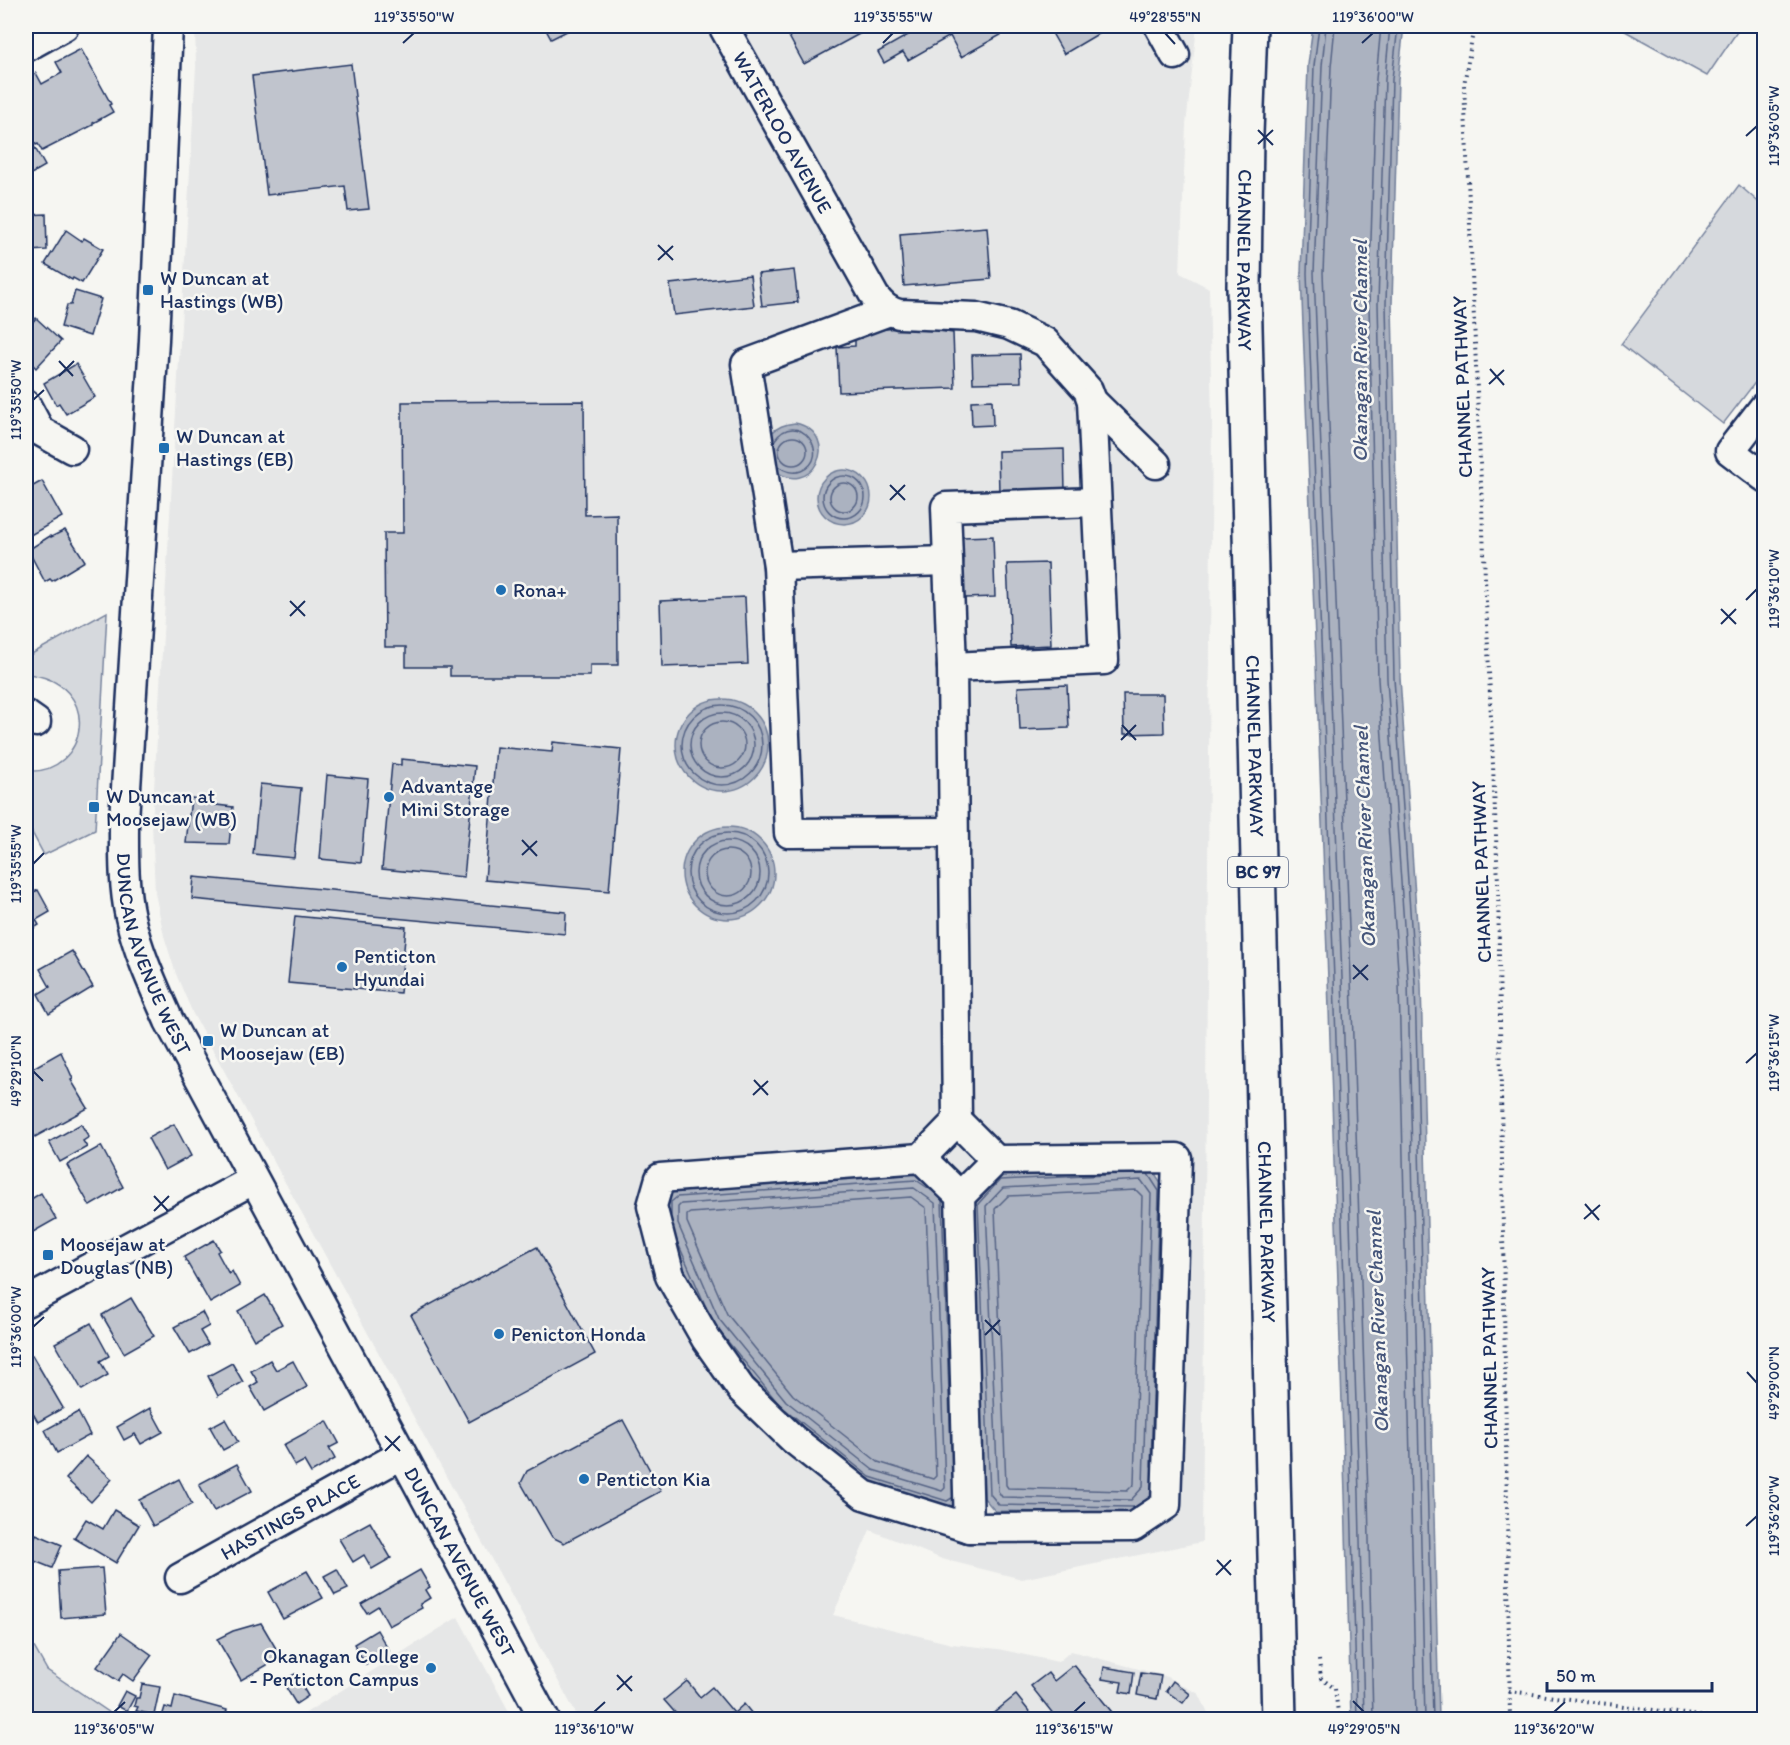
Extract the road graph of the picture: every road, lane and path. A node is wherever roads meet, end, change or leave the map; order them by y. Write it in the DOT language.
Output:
graph roads {
  1 [pos="64,26"];
  2 [pos="168,26"];
  3 [pos="723,26"];
  4 [pos="1159,26"];
  5 [pos="1250,26"];
  6 [pos="1473,26"];
  7 [pos="26,46"];
  8 [pos="1175,55"];
  9 [pos="889,311"];
  10 [pos="1092,401"];
  11 [pos="26,405"];
  12 [pos="1764,407"];
  13 [pos="72,449"];
  14 [pos="1156,464"];
  15 [pos="1764,477"];
  16 [pos="1096,502"];
  17 [pos="948,561"];
  18 [pos="778,566"];
  19 [pos="952,667"];
  20 [pos="953,832"];
  21 [pos="957,1121"];
  22 [pos="921,1158"];
  23 [pos="996,1160"];
  24 [pos="253,1180"];
  25 [pos="960,1196"];
  26 [pos="26,1302"];
  27 [pos="401,1455"];
  28 [pos="969,1528"];
  29 [pos="180,1578"];
  30 [pos="1319,1660"];
  31 [pos="1509,1691"];
  32 [pos="545,1719"];
  33 [pos="1279,1719"];
  34 [pos="1339,1719"];
  35 [pos="1510,1719"];
  36 [pos="1730,1719"];
  1 -- 7 [label="street"];
  2 -- 24 [label="street, DUNCAN AVENUE WEST"];
  3 -- 9 [label="street, WATERLOO AVENUE"];
  4 -- 8 [label="street"];
  5 -- 33 [label="highway, CHANNEL PARKWAY / BC 97"];
  6 -- 31 [label="path, CHANNEL PATHWAY"];
  9 -- 10 [label="street"];
  9 -- 18 [label="street"];
  10 -- 14 [label="street"];
  10 -- 16 [label="street"];
  11 -- 13 [label="street"];
  12 -- 15 [label="street"];
  16 -- 17 [label="street"];
  16 -- 19 [label="street"];
  17 -- 18 [label="street"];
  17 -- 19 [label="street"];
  18 -- 20 [label="street"];
  19 -- 20 [label="street"];
  20 -- 21 [label="street"];
  21 -- 22 [label="street"];
  21 -- 23 [label="street"];
  22 -- 25 [label="street"];
  22 -- 28 [label="street"];
  23 -- 25 [label="street"];
  23 -- 28 [label="street"];
  24 -- 26 [label="street"];
  24 -- 27 [label="street, DUNCAN AVENUE WEST"];
  25 -- 28 [label="street"];
  27 -- 29 [label="street, HASTINGS PLACE"];
  27 -- 32 [label="street, DUNCAN AVENUE WEST"];
  30 -- 34 [label="path"];
  31 -- 35 [label="path, CHANNEL PATHWAY"];
  31 -- 36 [label="path"];
}
